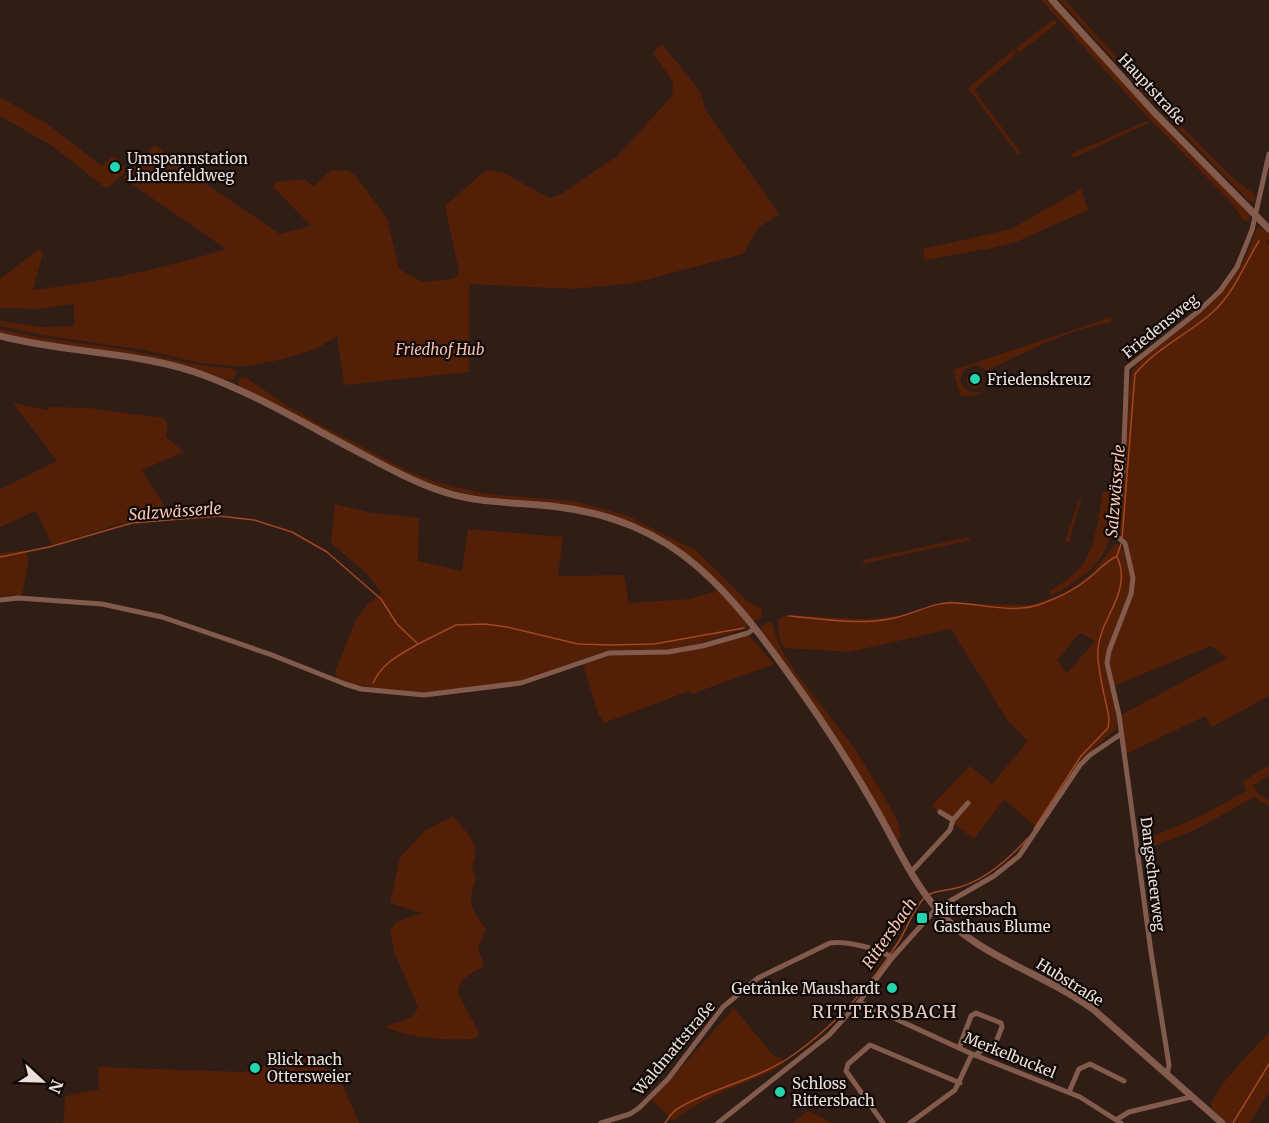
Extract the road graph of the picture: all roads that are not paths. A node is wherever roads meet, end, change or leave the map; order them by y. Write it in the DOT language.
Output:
graph roads {
  1 [pos="1052,0"];
  2 [pos="1269,154"];
  3 [pos="1255,214"];
  4 [pos="1269,229"];
  5 [pos="0,336"];
  6 [pos="0,600"];
  7 [pos="755,628"];
  8 [pos="1110,676"];
  9 [pos="1121,734"];
  10 [pos="968,803"];
  11 [pos="940,812"];
  12 [pos="953,820"];
  13 [pos="911,872"];
  14 [pos="936,909"];
  15 [pos="892,958"];
  16 [pos="859,1002"];
  17 [pos="959,1048"];
  18 [pos="974,1055"];
  19 [pos="1167,1075"];
  20 [pos="1124,1081"];
  21 [pos="960,1083"];
  22 [pos="1069,1092"];
  23 [pos="1191,1097"];
  24 [pos="1119,1121"];
  25 [pos="1219,1121"];
  26 [pos="601,1123"];
  27 [pos="718,1123"];
  28 [pos="883,1123"];
  29 [pos="910,1123"];
  1 -- 3 [label="street, Hauptstraße"];
  2 -- 3 [label="street, Friedensweg"];
  3 -- 4 [label="street, Hauptstraße"];
  3 -- 8 [label="street, Friedensweg"];
  5 -- 7 [label="street, Hubstraße"];
  6 -- 7 [label="street"];
  7 -- 13 [label="street, Hubstraße"];
  8 -- 9 [label="street, Dangscheerweg"];
  9 -- 14 [label="street"];
  9 -- 19 [label="street, Dangscheerweg"];
  10 -- 12 [label="street"];
  11 -- 12 [label="street"];
  12 -- 13 [label="street"];
  13 -- 14 [label="street, Hubstraße"];
  14 -- 15 [label="street"];
  14 -- 19 [label="street, Hubstraße"];
  15 -- 16 [label="street"];
  15 -- 26 [label="street, Waldmattstraße"];
  16 -- 17 [label="street, Merkelbuckel"];
  16 -- 27 [label="street"];
  17 -- 18 [label="street, Merkelbuckel"];
  17 -- 18 [label="street"];
  18 -- 21 [label="street"];
  18 -- 22 [label="street, Merkelbuckel"];
  19 -- 23 [label="street, Hubstraße"];
  20 -- 22 [label="street"];
  21 -- 28 [label="street"];
  21 -- 29 [label="street"];
  22 -- 24 [label="street, Merkelbuckel"];
  23 -- 24 [label="street, Merkelbuckel"];
  23 -- 25 [label="street, Hubstraße"];
}
